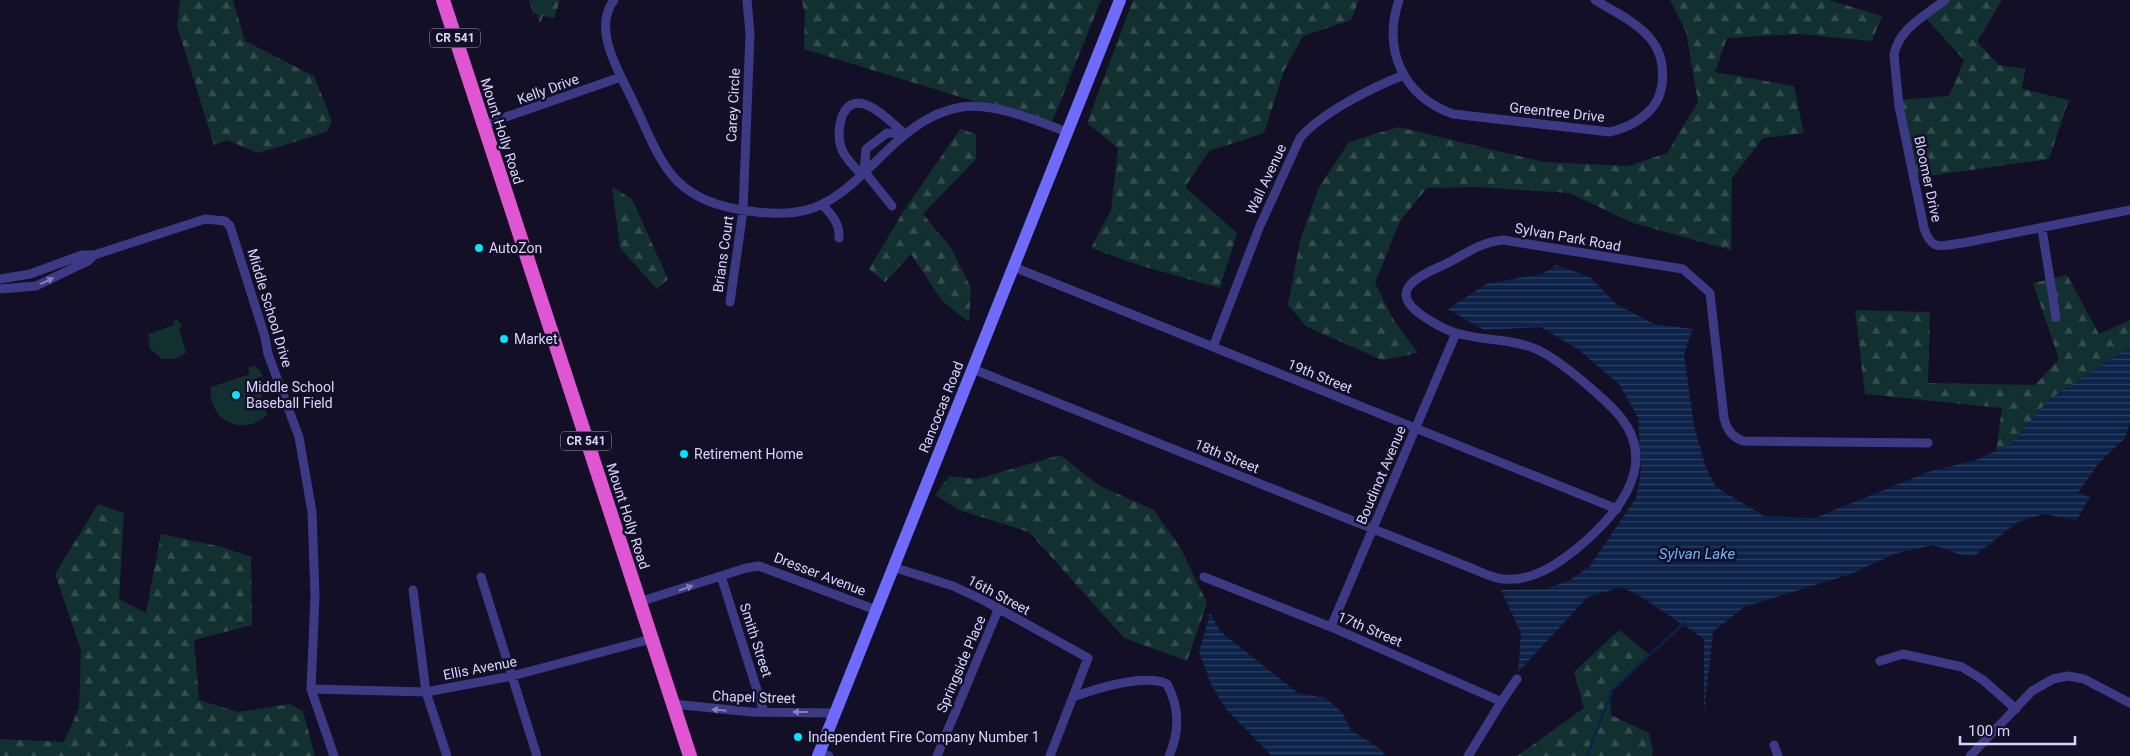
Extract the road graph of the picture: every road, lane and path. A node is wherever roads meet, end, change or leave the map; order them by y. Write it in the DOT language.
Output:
graph roads {
  1 [pos="443,0"];
  2 [pos="614,0"];
  3 [pos="747,0"];
  4 [pos="1120,0"];
  5 [pos="1399,0"];
  6 [pos="1595,0"];
  7 [pos="1945,0"];
  8 [pos="1404,75"];
  9 [pos="621,77"];
  10 [pos="483,125"];
  11 [pos="1067,132"];
  12 [pos="905,134"];
  13 [pos="862,172"];
  14 [pos="822,204"];
  15 [pos="892,206"];
  16 [pos="2130,210"];
  17 [pos="743,211"];
  18 [pos="2042,229"];
  19 [pos="839,238"];
  20 [pos="94,255"];
  21 [pos="1014,267"];
  22 [pos="0,279"];
  23 [pos="0,288"];
  24 [pos="730,302"];
  25 [pos="2056,317"];
  26 [pos="1456,333"];
  27 [pos="1213,347"];
  28 [pos="972,369"];
  29 [pos="1416,429"];
  30 [pos="1928,443"];
  31 [pos="1617,510"];
  32 [pos="1373,529"];
  33 [pos="893,566"];
  34 [pos="1471,568"];
  35 [pos="721,576"];
  36 [pos="481,577"];
  37 [pos="1204,577"];
  38 [pos="413,590"];
  39 [pos="639,602"];
  40 [pos="876,610"];
  41 [pos="998,610"];
  42 [pos="1332,627"];
  43 [pos="651,639"];
  44 [pos="1880,661"];
  45 [pos="512,676"];
  46 [pos="1517,678"];
  47 [pos="311,689"];
  48 [pos="426,692"];
  49 [pos="1072,697"];
  50 [pos="1500,701"];
  51 [pos="2130,703"];
  52 [pos="673,704"];
  53 [pos="2016,709"];
  54 [pos="764,712"];
  55 [pos="835,713"];
  56 [pos="1774,745"];
  57 [pos="822,755"];
  58 [pos="334,756"];
  59 [pos="447,756"];
  60 [pos="537,756"];
  61 [pos="690,756"];
  62 [pos="937,756"];
  63 [pos="1050,756"];
  64 [pos="1170,756"];
  65 [pos="1468,756"];
  66 [pos="1778,756"];
  67 [pos="1970,756"];
  1 -- 10 [label="highway, Mount Holly Road / CR 541"];
  2 -- 9 [label="street"];
  3 -- 17 [label="street, Carey Circle"];
  4 -- 11 [label="main road, Rancocas Road"];
  5 -- 8 [label="street, Greentree Drive"];
  6 -- 8 [label="street, Greentree Drive"];
  7 -- 18 [label="street, Bloomer Drive"];
  8 -- 27 [label="street, Wall Avenue"];
  9 -- 10 [label="street, Kelly Drive"];
  9 -- 17 [label="street"];
  10 -- 39 [label="highway, Mount Holly Road / CR 541"];
  11 -- 12 [label="street"];
  11 -- 21 [label="main road, Rancocas Road"];
  12 -- 13 [label="street"];
  12 -- 13 [label="street"];
  12 -- 13 [label="street"];
  13 -- 14 [label="street"];
  13 -- 15 [label="street"];
  14 -- 17 [label="street"];
  14 -- 19 [label="street"];
  16 -- 18 [label="street, Bloomer Drive"];
  17 -- 24 [label="street, Brians Court"];
  18 -- 25 [label="street"];
  20 -- 22 [label="street, Middle School Drive"];
  23 -- 20 [label="street, Middle School Drive, one-way"];
  20 -- 47 [label="street, Middle School Drive"];
  21 -- 27 [label="street, 19th Street"];
  21 -- 28 [label="main road, Rancocas Road"];
  26 -- 29 [label="street, Boudinot Avenue"];
  26 -- 30 [label="street, Sylvan Park Road"];
  26 -- 31 [label="street, Sylvan Park Road"];
  27 -- 29 [label="street, 19th Street"];
  28 -- 32 [label="street, 18th Street"];
  28 -- 33 [label="main road, Rancocas Road"];
  29 -- 31 [label="street, 19th Street"];
  29 -- 32 [label="street, Boudinot Avenue"];
  31 -- 34 [label="street, Sylvan Park Road"];
  32 -- 34 [label="street, 18th Street"];
  32 -- 42 [label="street, Boudinot Avenue"];
  33 -- 40 [label="main road, Rancocas Road"];
  33 -- 41 [label="street, 16th Street"];
  39 -- 35 [label="street, Dresser Avenue, one-way"];
  35 -- 40 [label="street, Dresser Avenue"];
  35 -- 54 [label="street, Smith Street"];
  36 -- 45 [label="street"];
  37 -- 42 [label="street, 17th Street"];
  38 -- 48 [label="street"];
  39 -- 43 [label="highway, Mount Holly Road / CR 541"];
  40 -- 55 [label="main road, Rancocas Road"];
  41 -- 49 [label="street, 16th Street"];
  41 -- 62 [label="street, Springside Place"];
  42 -- 50 [label="street, 17th Street"];
  43 -- 45 [label="street, Ellis Avenue"];
  43 -- 52 [label="highway, Mount Holly Road / CR 541"];
  44 -- 53 [label="street"];
  45 -- 48 [label="street, Ellis Avenue"];
  45 -- 60 [label="street"];
  46 -- 50 [label="street"];
  47 -- 48 [label="street, Ellis Avenue"];
  47 -- 58 [label="street"];
  48 -- 59 [label="street"];
  49 -- 63 [label="street"];
  49 -- 64 [label="street"];
  50 -- 65 [label="street"];
  51 -- 53 [label="street"];
  54 -- 52 [label="street, Chapel Street, one-way"];
  52 -- 61 [label="highway, Mount Holly Road / CR 541"];
  53 -- 67 [label="street"];
  55 -- 54 [label="street, Chapel Street, one-way"];
  55 -- 57 [label="main road, Rancocas Road"];
  56 -- 66 [label="street"];
}
